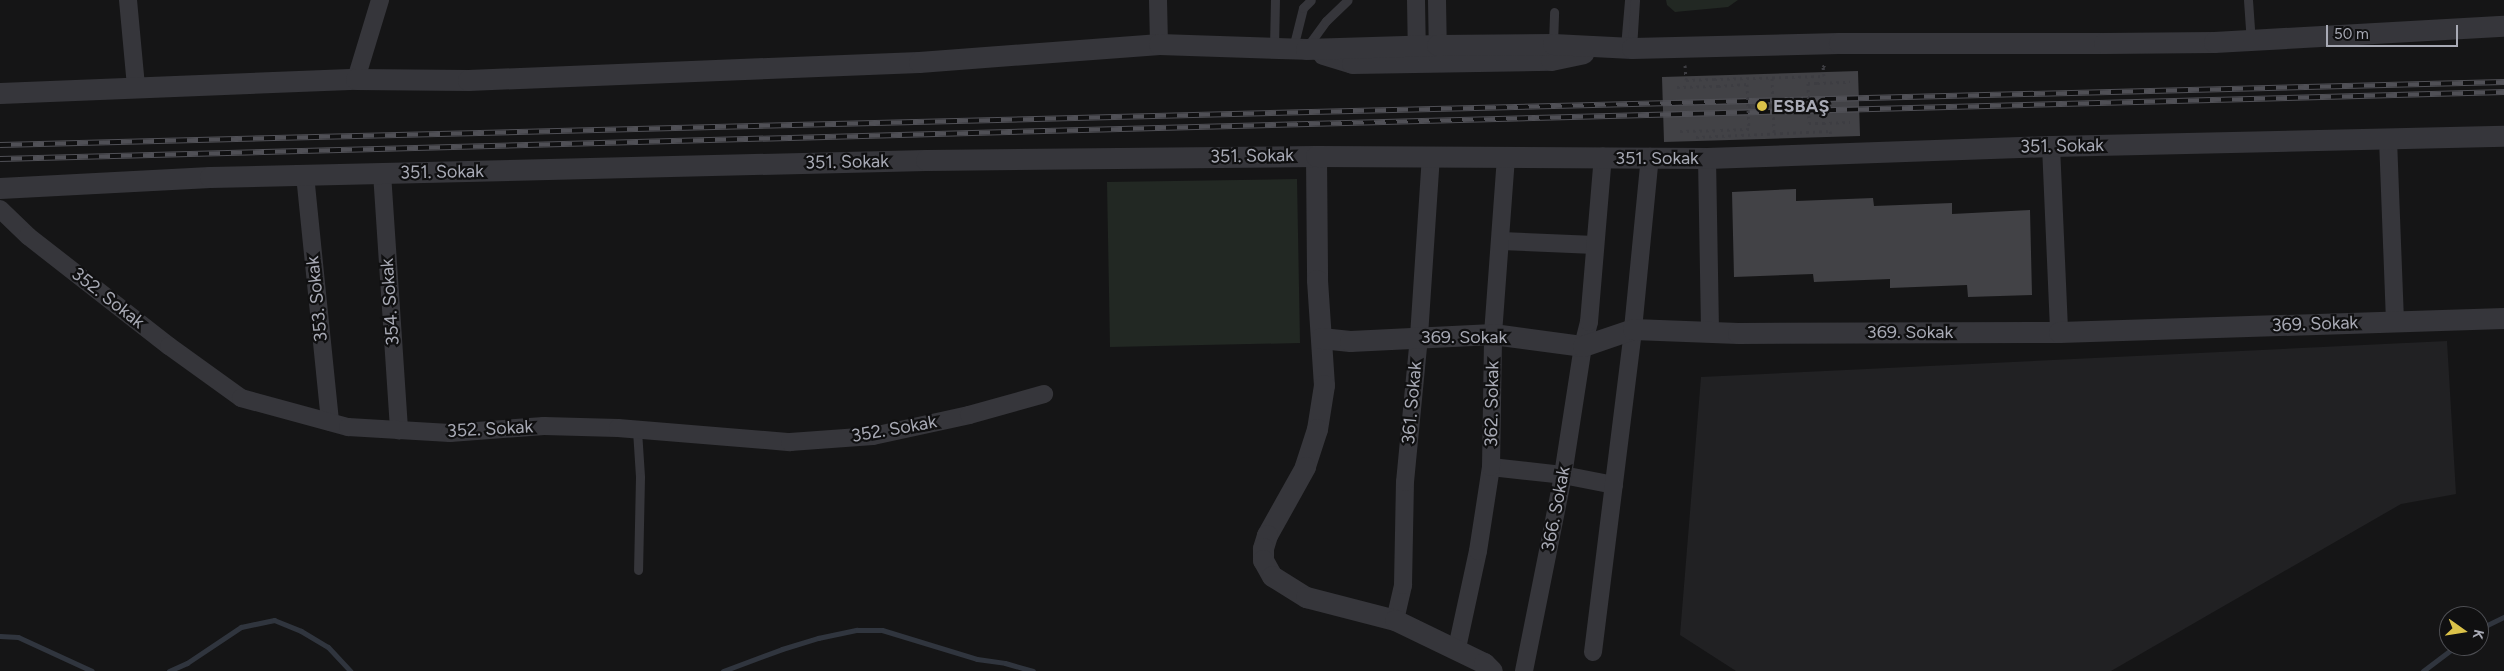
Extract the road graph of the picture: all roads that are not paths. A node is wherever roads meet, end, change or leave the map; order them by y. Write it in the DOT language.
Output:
graph roads {
  1 [pos="128,0"];
  2 [pos="380,0"];
  3 [pos="1158,0"];
  4 [pos="1275,0"];
  5 [pos="1311,0"];
  6 [pos="1348,0"];
  7 [pos="1416,0"];
  8 [pos="1437,0"];
  9 [pos="1629,0"];
  10 [pos="1636,0"];
  11 [pos="2248,0"];
  12 [pos="1554,12"];
  13 [pos="2504,26"];
  14 [pos="2251,39"];
  15 [pos="1159,44"];
  16 [pos="1553,44"];
  17 [pos="1291,48"];
  18 [pos="1622,48"];
  19 [pos="1438,53"];
  20 [pos="1416,54"];
  21 [pos="356,79"];
  22 [pos="136,87"];
  23 [pos="0,93"];
  24 [pos="2504,136"];
  25 [pos="2388,139"];
  26 [pos="2051,146"];
  27 [pos="1316,156"];
  28 [pos="1431,156"];
  29 [pos="1506,157"];
  30 [pos="1603,158"];
  31 [pos="1650,158"];
  32 [pos="1707,158"];
  33 [pos="382,173"];
  34 [pos="305,175"];
  35 [pos="0,188"];
  36 [pos="0,209"];
  37 [pos="1501,241"];
  38 [pos="1596,245"];
  39 [pos="2504,318"];
  40 [pos="2394,322"];
  41 [pos="1633,329"];
  42 [pos="1710,330"];
  43 [pos="2059,332"];
  44 [pos="1493,334"];
  45 [pos="1419,336"];
  46 [pos="1321,338"];
  47 [pos="1583,346"];
  48 [pos="1044,394"];
  49 [pos="330,422"];
  50 [pos="399,430"];
  51 [pos="637,430"];
  52 [pos="1491,466"];
  53 [pos="1563,475"];
  54 [pos="1614,485"];
  55 [pos="638,570"];
  56 [pos="1395,620"];
  57 [pos="1457,648"];
  58 [pos="1593,652"];
  59 [pos="1492,671"];
  60 [pos="1524,671"];
  1 -- 22 [label="street"];
  2 -- 21 [label="street"];
  3 -- 15 [label="street"];
  4 -- 17 [label="lane"];
  5 -- 17 [label="lane"];
  6 -- 17 [label="lane"];
  7 -- 20 [label="street"];
  8 -- 19 [label="street"];
  9 -- 18 [label="lane"];
  10 -- 18 [label="lane"];
  11 -- 14 [label="lane"];
  12 -- 16 [label="lane"];
  13 -- 14 [label="street"];
  14 -- 18 [label="street"];
  15 -- 17 [label="street"];
  15 -- 21 [label="street"];
  16 -- 18 [label="street"];
  16 -- 19 [label="street"];
  17 -- 20 [label="street"];
  18 -- 19 [label="street"];
  19 -- 20 [label="street"];
  21 -- 22 [label="street"];
  22 -- 23 [label="street"];
  24 -- 25 [label="street, 351. Sokak"];
  25 -- 26 [label="street, 351. Sokak"];
  25 -- 40 [label="street"];
  26 -- 32 [label="street, 351. Sokak"];
  26 -- 43 [label="street"];
  27 -- 28 [label="street, 351. Sokak"];
  27 -- 33 [label="street, 351. Sokak"];
  27 -- 46 [label="street"];
  28 -- 29 [label="street, 351. Sokak"];
  28 -- 45 [label="street, 361. Sokak"];
  29 -- 30 [label="street, 351. Sokak"];
  29 -- 37 [label="street, 362. Sokak"];
  30 -- 31 [label="street, 351. Sokak"];
  30 -- 38 [label="street, 366. Sokak"];
  31 -- 32 [label="street, 351. Sokak"];
  31 -- 41 [label="street"];
  32 -- 42 [label="street"];
  33 -- 34 [label="street, 351. Sokak"];
  33 -- 50 [label="street, 354. Sokak"];
  34 -- 35 [label="street, 351. Sokak"];
  34 -- 49 [label="street, 353. Sokak"];
  36 -- 49 [label="street, 352. Sokak"];
  37 -- 38 [label="street"];
  37 -- 44 [label="street, 362. Sokak"];
  38 -- 47 [label="street, 366. Sokak"];
  39 -- 40 [label="street, 369. Sokak"];
  40 -- 43 [label="street, 369. Sokak"];
  41 -- 42 [label="street, 369. Sokak"];
  41 -- 47 [label="street, 369. Sokak"];
  41 -- 54 [label="street"];
  42 -- 43 [label="street, 369. Sokak"];
  44 -- 45 [label="street, 369. Sokak"];
  44 -- 47 [label="street, 369. Sokak"];
  44 -- 52 [label="street, 362. Sokak"];
  45 -- 46 [label="street, 369. Sokak"];
  45 -- 56 [label="street, 361. Sokak"];
  46 -- 56 [label="street"];
  47 -- 53 [label="street, 366. Sokak"];
  48 -- 51 [label="street, 352. Sokak"];
  49 -- 50 [label="street, 352. Sokak"];
  50 -- 51 [label="street, 352. Sokak"];
  51 -- 55 [label="lane"];
  52 -- 53 [label="street"];
  52 -- 57 [label="street, 362. Sokak"];
  53 -- 54 [label="street"];
  53 -- 60 [label="street, 366. Sokak"];
  54 -- 58 [label="street"];
  56 -- 57 [label="street"];
  57 -- 59 [label="street"];
}
